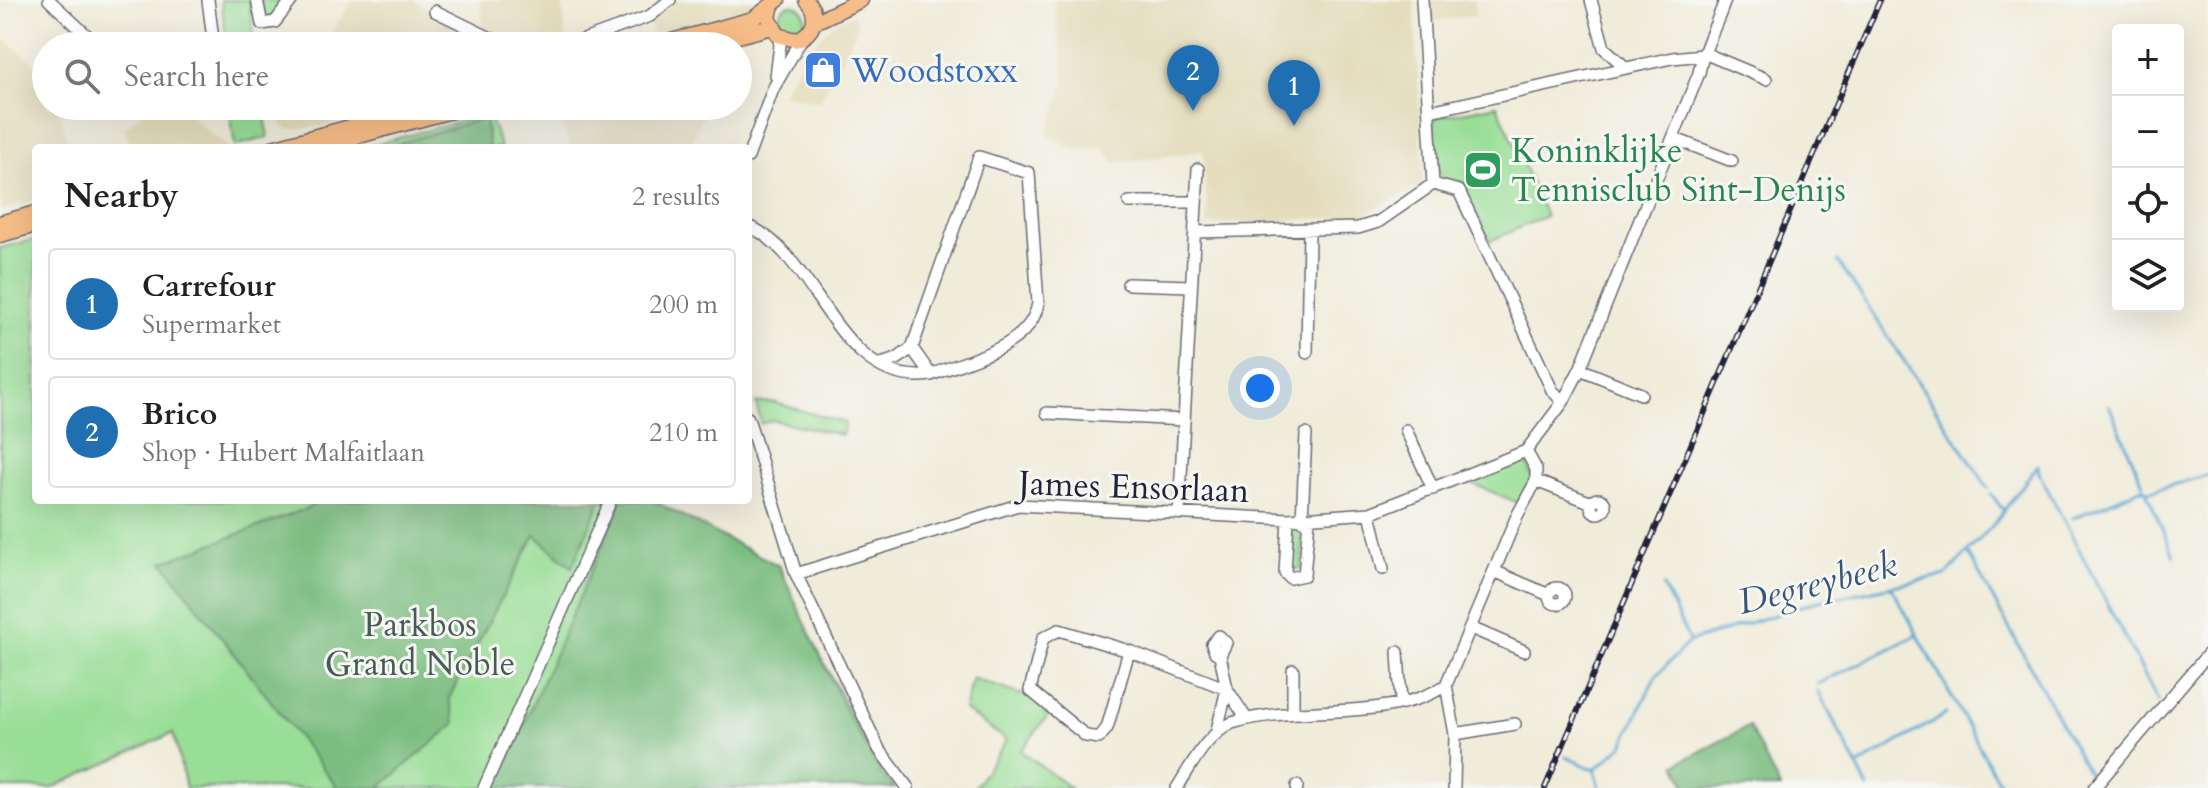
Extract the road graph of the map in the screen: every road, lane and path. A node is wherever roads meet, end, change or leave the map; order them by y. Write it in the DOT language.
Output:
graph roads {
  1 [pos="49,0"];
  2 [pos="208,0"];
  3 [pos="257,0"];
  4 [pos="292,0"];
  5 [pos="670,0"];
  6 [pos="861,0"];
  7 [pos="1422,0"];
  8 [pos="1591,0"];
  9 [pos="1725,0"];
  10 [pos="811,1"];
  11 [pos="772,4"];
  12 [pos="435,11"];
  13 [pos="815,22"];
  14 [pos="775,31"];
  15 [pos="83,32"];
  16 [pos="212,32"];
  17 [pos="474,32"];
  18 [pos="606,32"];
  19 [pos="705,32"];
  20 [pos="752,36"];
  21 [pos="802,38"];
  22 [pos="1702,57"];
  23 [pos="1626,68"];
  24 [pos="1766,79"];
  25 [pos="773,89"];
  26 [pos="1430,111"];
  27 [pos="376,120"];
  28 [pos="418,120"];
  29 [pos="1673,138"];
  30 [pos="287,144"];
  31 [pos="329,144"];
  32 [pos="752,146"];
  33 [pos="1732,161"];
  34 [pos="1198,169"];
  35 [pos="1433,184"];
  36 [pos="1129,202"];
  37 [pos="1196,202"];
  38 [pos="32,214"];
  39 [pos="0,223"];
  40 [pos="32,226"];
  41 [pos="752,229"];
  42 [pos="1309,231"];
  43 [pos="1194,232"];
  44 [pos="0,235"];
  45 [pos="1128,284"];
  46 [pos="1191,286"];
  47 [pos="912,348"];
  48 [pos="1307,353"];
  49 [pos="878,365"];
  50 [pos="1580,369"];
  51 [pos="931,375"];
  52 [pos="1641,394"];
  53 [pos="1563,402"];
  54 [pos="1047,413"];
  55 [pos="1184,420"];
  56 [pos="1406,430"];
  57 [pos="752,431"];
  58 [pos="1306,434"];
  59 [pos="1522,453"];
  60 [pos="1536,481"];
  61 [pos="1433,489"];
  62 [pos="1592,503"];
  63 [pos="609,504"];
  64 [pos="1179,512"];
  65 [pos="1370,513"];
  66 [pos="1288,519"];
  67 [pos="1306,520"];
  68 [pos="1383,569"];
  69 [pos="1494,571"];
  70 [pos="796,574"];
  71 [pos="1549,595"];
  72 [pos="1471,628"];
  73 [pos="1129,651"];
  74 [pos="1524,651"];
  75 [pos="1398,652"];
  76 [pos="2208,654"];
  77 [pos="1220,655"];
  78 [pos="1293,670"];
  79 [pos="1446,685"];
  80 [pos="1227,689"];
  81 [pos="1401,702"];
  82 [pos="1293,713"];
  83 [pos="1246,718"];
  84 [pos="1515,724"];
  85 [pos="1217,730"];
  86 [pos="1455,734"];
  87 [pos="484,788"];
  88 [pos="908,788"];
  89 [pos="1177,788"];
  90 [pos="1454,788"];
  91 [pos="2094,788"];
  1 -- 15 [label="street"];
  2 -- 16 [label="street"];
  3 -- 4 [label="street"];
  5 -- 18 [label="street"];
  6 -- 13 [label="main road"];
  7 -- 26 [label="street"];
  8 -- 23 [label="street"];
  9 -- 22 [label="street"];
  10 -- 13 [label="main road"];
  11 -- 14 [label="main road"];
  11 -- 19 [label="main road"];
  12 -- 17 [label="street"];
  13 -- 21 [label="main road"];
  14 -- 20 [label="main road"];
  14 -- 21 [label="main road"];
  14 -- 25 [label="street"];
  21 -- 25 [label="street"];
  22 -- 23 [label="street"];
  22 -- 24 [label="street"];
  22 -- 29 [label="street"];
  23 -- 26 [label="street"];
  25 -- 32 [label="street"];
  26 -- 35 [label="street"];
  27 -- 30 [label="main road"];
  28 -- 31 [label="main road"];
  29 -- 33 [label="street"];
  29 -- 50 [label="street"];
  34 -- 37 [label="street"];
  35 -- 42 [label="street"];
  35 -- 53 [label="street"];
  36 -- 37 [label="street"];
  37 -- 43 [label="street"];
  38 -- 39 [label="main road"];
  40 -- 44 [label="main road"];
  41 -- 49 [label="street"];
  42 -- 43 [label="street"];
  42 -- 48 [label="street"];
  43 -- 46 [label="street"];
  45 -- 46 [label="street"];
  46 -- 55 [label="street"];
  47 -- 49 [label="street"];
  47 -- 51 [label="street"];
  47 -- 51 [label="street"];
  49 -- 51 [label="street"];
  50 -- 52 [label="street"];
  50 -- 53 [label="street"];
  53 -- 59 [label="street"];
  54 -- 55 [label="street"];
  55 -- 64 [label="street"];
  56 -- 61 [label="street"];
  57 -- 70 [label="street"];
  58 -- 67 [label="street, James Ensorlaan"];
  59 -- 60 [label="street"];
  59 -- 61 [label="street, James Ensorlaan"];
  60 -- 62 [label="street"];
  60 -- 69 [label="street"];
  61 -- 65 [label="street, James Ensorlaan"];
  63 -- 87 [label="street"];
  64 -- 66 [label="street, James Ensorlaan"];
  64 -- 70 [label="street, James Ensorlaan"];
  65 -- 67 [label="street, James Ensorlaan"];
  65 -- 68 [label="street"];
  66 -- 67 [label="street, James Ensorlaan"];
  66 -- 67 [label="street, James Ensorlaan"];
  69 -- 71 [label="street"];
  69 -- 72 [label="street"];
  70 -- 88 [label="street"];
  72 -- 74 [label="street"];
  72 -- 79 [label="street"];
  73 -- 73 [label="street"];
  73 -- 80 [label="street"];
  75 -- 81 [label="street"];
  76 -- 91 [label="street"];
  77 -- 80 [label="street"];
  78 -- 82 [label="street"];
  79 -- 81 [label="street"];
  79 -- 86 [label="street"];
  80 -- 83 [label="street"];
  80 -- 85 [label="street"];
  81 -- 82 [label="street"];
  82 -- 83 [label="street"];
  83 -- 85 [label="street"];
  84 -- 86 [label="street"];
  85 -- 89 [label="street"];
  86 -- 90 [label="street"];
}
